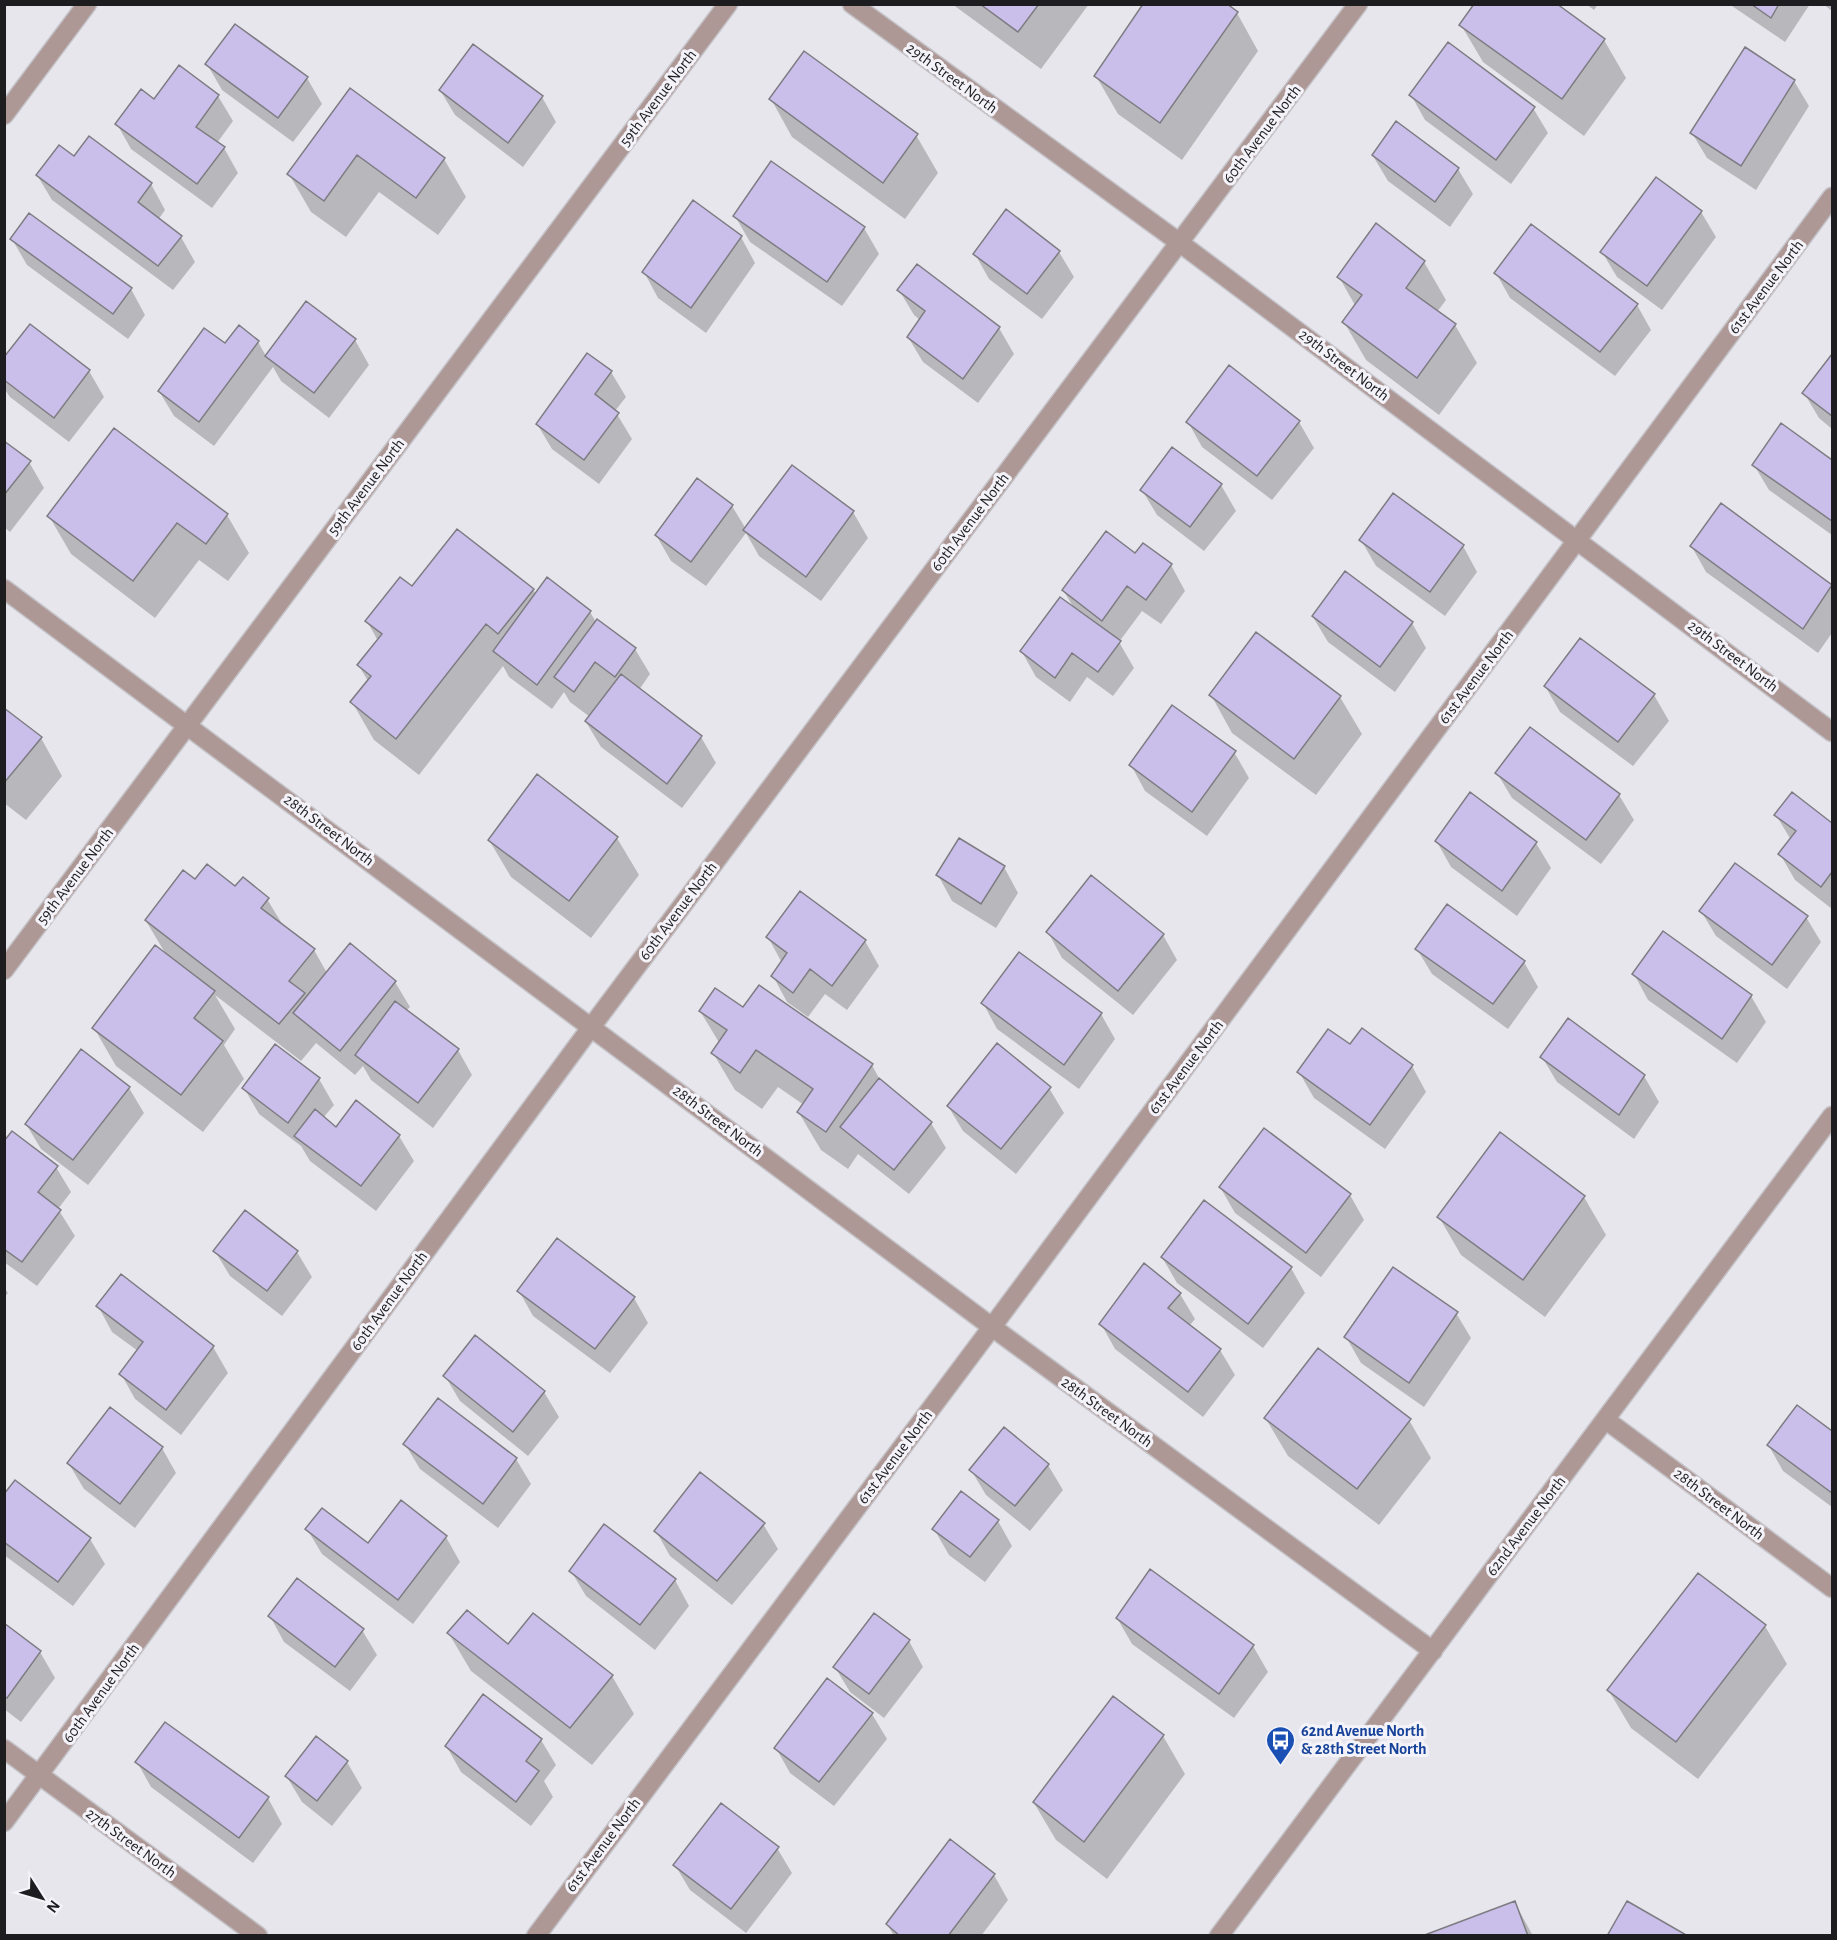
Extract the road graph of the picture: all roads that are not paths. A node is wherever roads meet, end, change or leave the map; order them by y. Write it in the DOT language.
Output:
graph roads {
  1 [pos="87,4"];
  2 [pos="728,4"];
  3 [pos="852,4"];
  4 [pos="1358,4"];
  5 [pos="4,115"];
  6 [pos="1833,197"];
  7 [pos="1180,243"];
  8 [pos="1579,539"];
  9 [pos="4,589"];
  10 [pos="188,724"];
  11 [pos="1833,732"];
  12 [pos="4,970"];
  13 [pos="592,1026"];
  14 [pos="1833,1116"];
  15 [pos="992,1327"];
  16 [pos="1606,1420"];
  17 [pos="1833,1588"];
  18 [pos="1433,1651"];
  19 [pos="4,1749"];
  20 [pos="39,1776"];
  21 [pos="4,1822"];
  22 [pos="258,1935"];
  23 [pos="536,1935"];
  24 [pos="1219,1935"];
  1 -- 5 [label="street"];
  2 -- 10 [label="street, 59th Avenue North"];
  3 -- 7 [label="street, 29th Street North"];
  4 -- 7 [label="street, 60th Avenue North"];
  6 -- 8 [label="street, 61st Avenue North"];
  7 -- 8 [label="street, 29th Street North"];
  7 -- 13 [label="street, 60th Avenue North"];
  8 -- 11 [label="street, 29th Street North"];
  8 -- 15 [label="street, 61st Avenue North"];
  9 -- 10 [label="street, 28th Street North"];
  10 -- 12 [label="street, 59th Avenue North"];
  10 -- 13 [label="street, 28th Street North"];
  13 -- 15 [label="street, 28th Street North"];
  13 -- 20 [label="street, 60th Avenue North"];
  14 -- 16 [label="street, 62nd Avenue North"];
  15 -- 18 [label="street, 28th Street North"];
  15 -- 23 [label="street, 61st Avenue North"];
  16 -- 17 [label="street, 28th Street North"];
  16 -- 18 [label="street, 62nd Avenue North"];
  18 -- 24 [label="street, 62nd Avenue North"];
  19 -- 20 [label="street, 27th Street North"];
  20 -- 21 [label="street, 60th Avenue North"];
  20 -- 22 [label="street, 27th Street North"];
}
